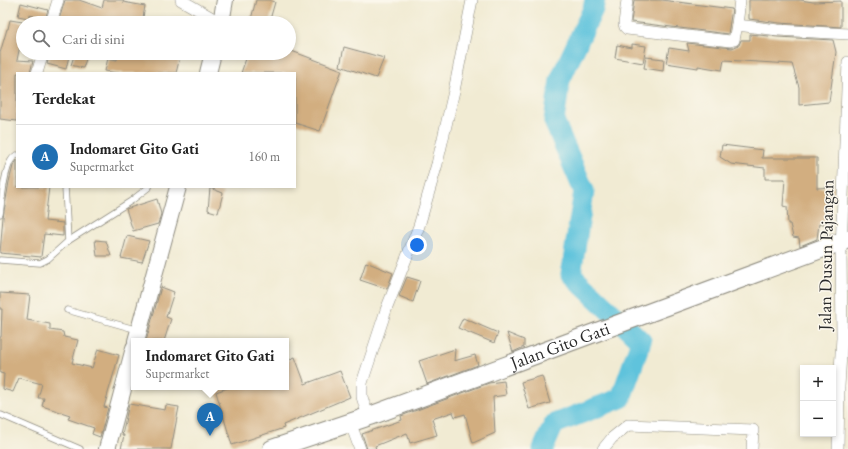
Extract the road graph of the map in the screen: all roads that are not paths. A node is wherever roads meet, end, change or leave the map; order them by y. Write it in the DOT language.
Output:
graph roads {
  1 [pos="58,0"];
  2 [pos="181,0"];
  3 [pos="225,0"];
  4 [pos="472,0"];
  5 [pos="627,0"];
  6 [pos="740,0"];
  7 [pos="53,16"];
  8 [pos="209,16"];
  9 [pos="222,16"];
  10 [pos="737,25"];
  11 [pos="848,34"];
  12 [pos="41,60"];
  13 [pos="211,60"];
  14 [pos="848,62"];
  15 [pos="37,72"];
  16 [pos="208,72"];
  17 [pos="16,156"];
  18 [pos="65,188"];
  19 [pos="148,188"];
  20 [pos="178,188"];
  21 [pos="0,214"];
  22 [pos="845,240"];
  23 [pos="68,241"];
  24 [pos="0,260"];
  25 [pos="67,310"];
  26 [pos="138,335"];
  27 [pos="845,337"];
  28 [pos="131,359"];
  29 [pos="1,415"];
  30 [pos="368,416"];
  31 [pos="350,422"];
  32 [pos="80,449"];
  33 [pos="107,449"];
  34 [pos="272,449"];
  35 [pos="360,449"];
  36 [pos="603,449"];
  37 [pos="752,449"];
  38 [pos="838,449"];
  1 -- 7 [label="street"];
  2 -- 8 [label="street"];
  3 -- 9 [label="main road"];
  4 -- 30 [label="street"];
  5 -- 10 [label="street"];
  6 -- 10 [label="street"];
  10 -- 11 [label="street"];
  12 -- 15 [label="street"];
  13 -- 16 [label="main road"];
  14 -- 22 [label="street, Jalan Dusun Pajangan"];
  17 -- 21 [label="lane"];
  18 -- 23 [label="lane"];
  19 -- 23 [label="lane"];
  20 -- 26 [label="main road"];
  22 -- 27 [label="street, Jalan Dusun Pajangan"];
  22 -- 30 [label="main road, Jalan Gito Gati"];
  23 -- 24 [label="lane"];
  25 -- 26 [label="lane"];
  27 -- 38 [label="street, Jalan Dusun Pajangan"];
  28 -- 33 [label="main road"];
  29 -- 32 [label="lane"];
  30 -- 31 [label="main road, Jalan Gito Gati"];
  31 -- 34 [label="main road, Jalan Gito Gati"];
  31 -- 35 [label="street"];
  36 -- 37 [label="street"];
}
